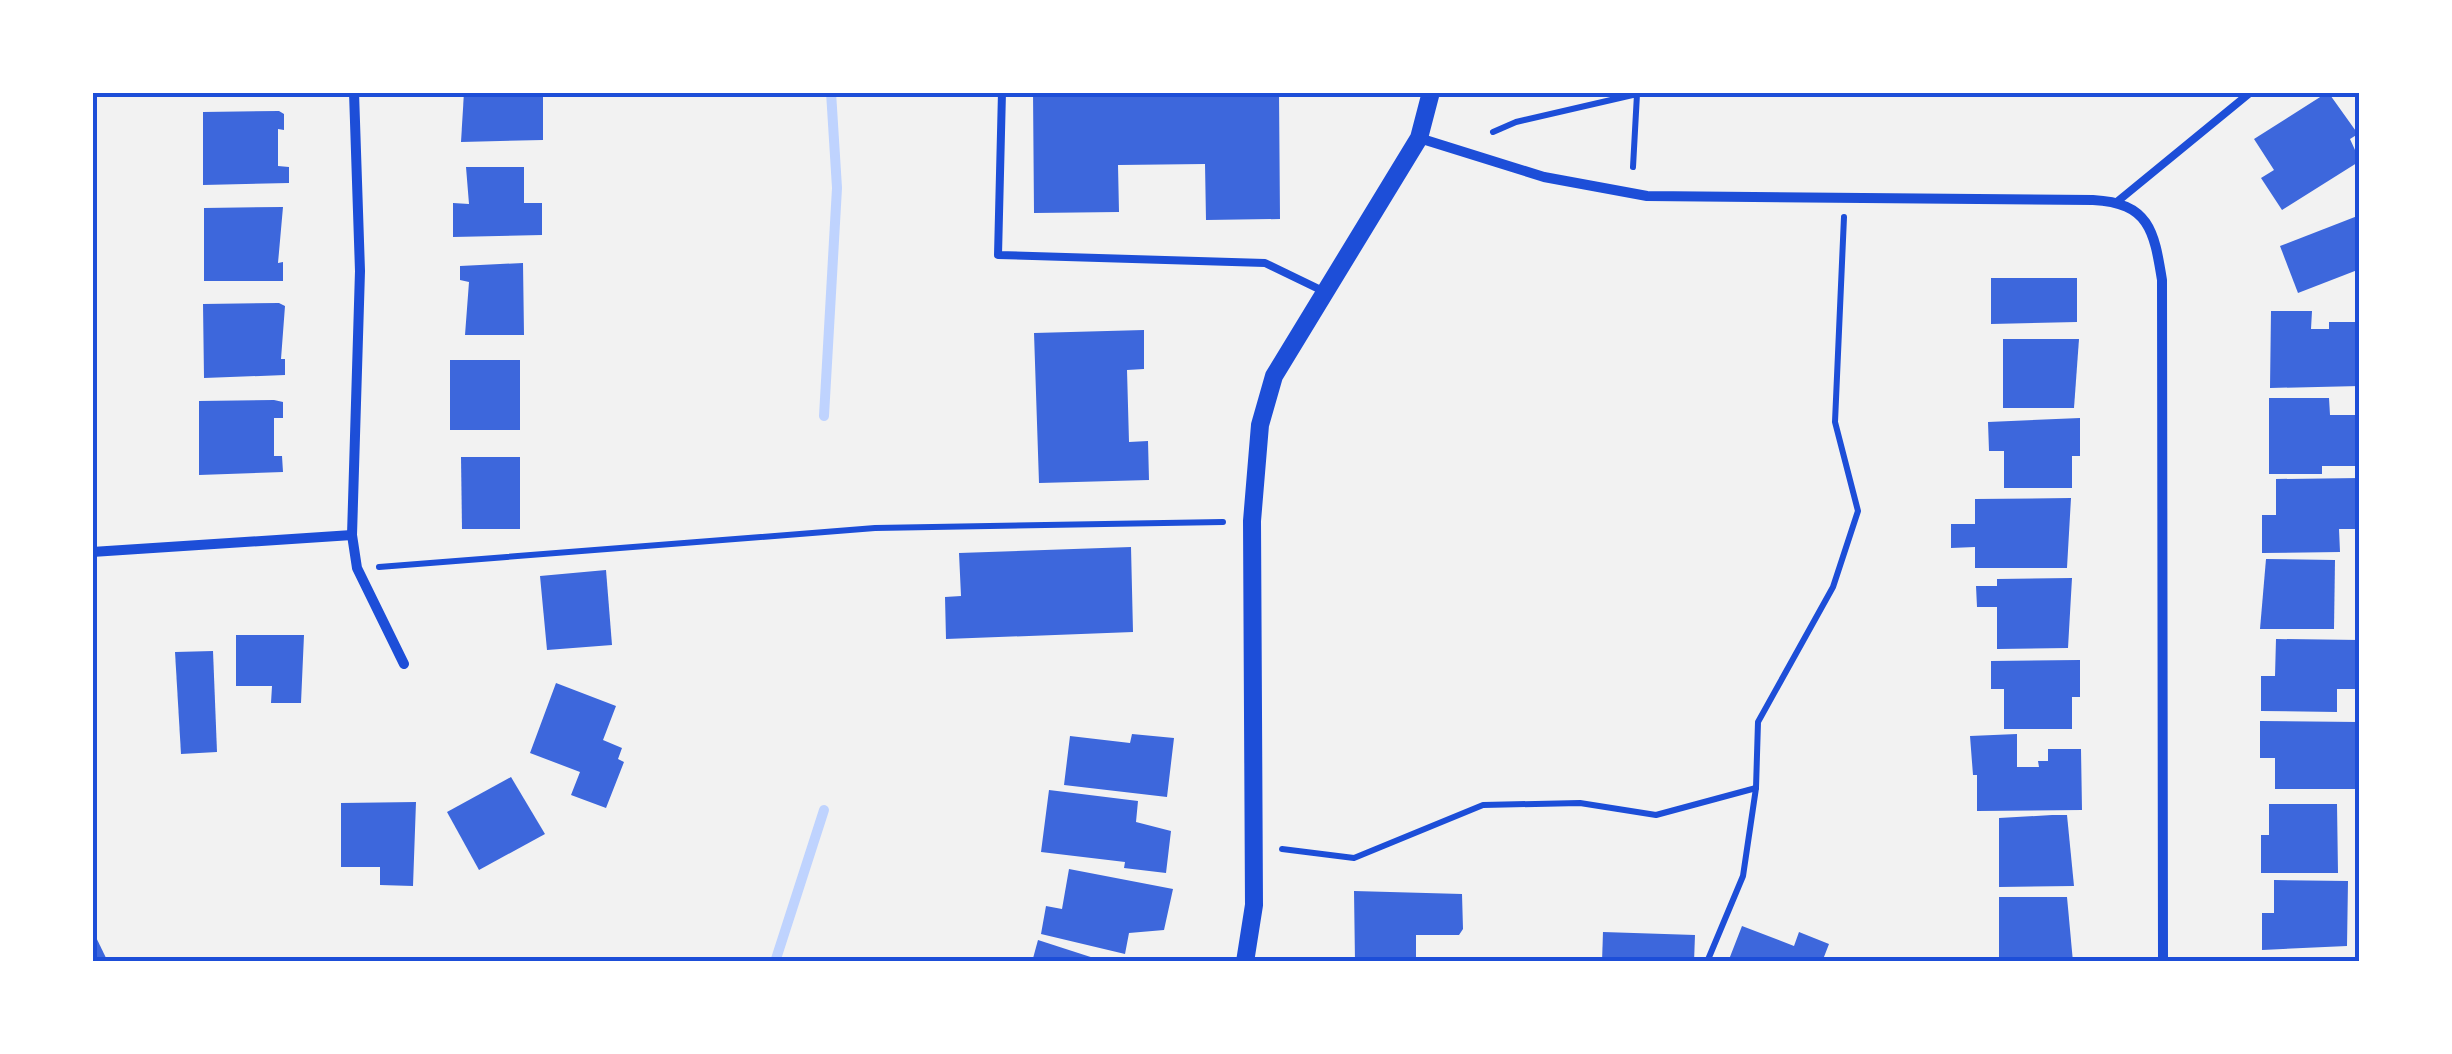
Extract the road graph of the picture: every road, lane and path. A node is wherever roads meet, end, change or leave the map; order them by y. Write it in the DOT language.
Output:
graph roads {
  1 [pos="354,92"];
  2 [pos="1002,92"];
  3 [pos="1432,92"];
  4 [pos="2251,92"];
  5 [pos="1493,132"];
  6 [pos="1420,138"];
  7 [pos="1633,167"];
  8 [pos="1844,200"];
  9 [pos="2118,202"];
  10 [pos="1323,292"];
  11 [pos="1223,522"];
  12 [pos="352,535"];
  13 [pos="92,552"];
  14 [pos="357,568"];
  15 [pos="404,664"];
  16 [pos="1756,788"];
  17 [pos="1282,849"];
  18 [pos="1245,962"];
  19 [pos="1708,962"];
  20 [pos="2163,962"];
  1 -- 12 [label="street"];
  2 -- 10 [label="lane"];
  3 -- 6 [label="street"];
  4 -- 9 [label="lane"];
  5 -- 7 [label="path"];
  6 -- 8 [label="street"];
  6 -- 10 [label="street"];
  8 -- 9 [label="street"];
  8 -- 16 [label="path"];
  9 -- 20 [label="street"];
  10 -- 18 [label="street"];
  11 -- 14 [label="path"];
  12 -- 13 [label="street"];
  12 -- 14 [label="street"];
  14 -- 15 [label="street"];
  16 -- 17 [label="path"];
  16 -- 19 [label="path"];
}
